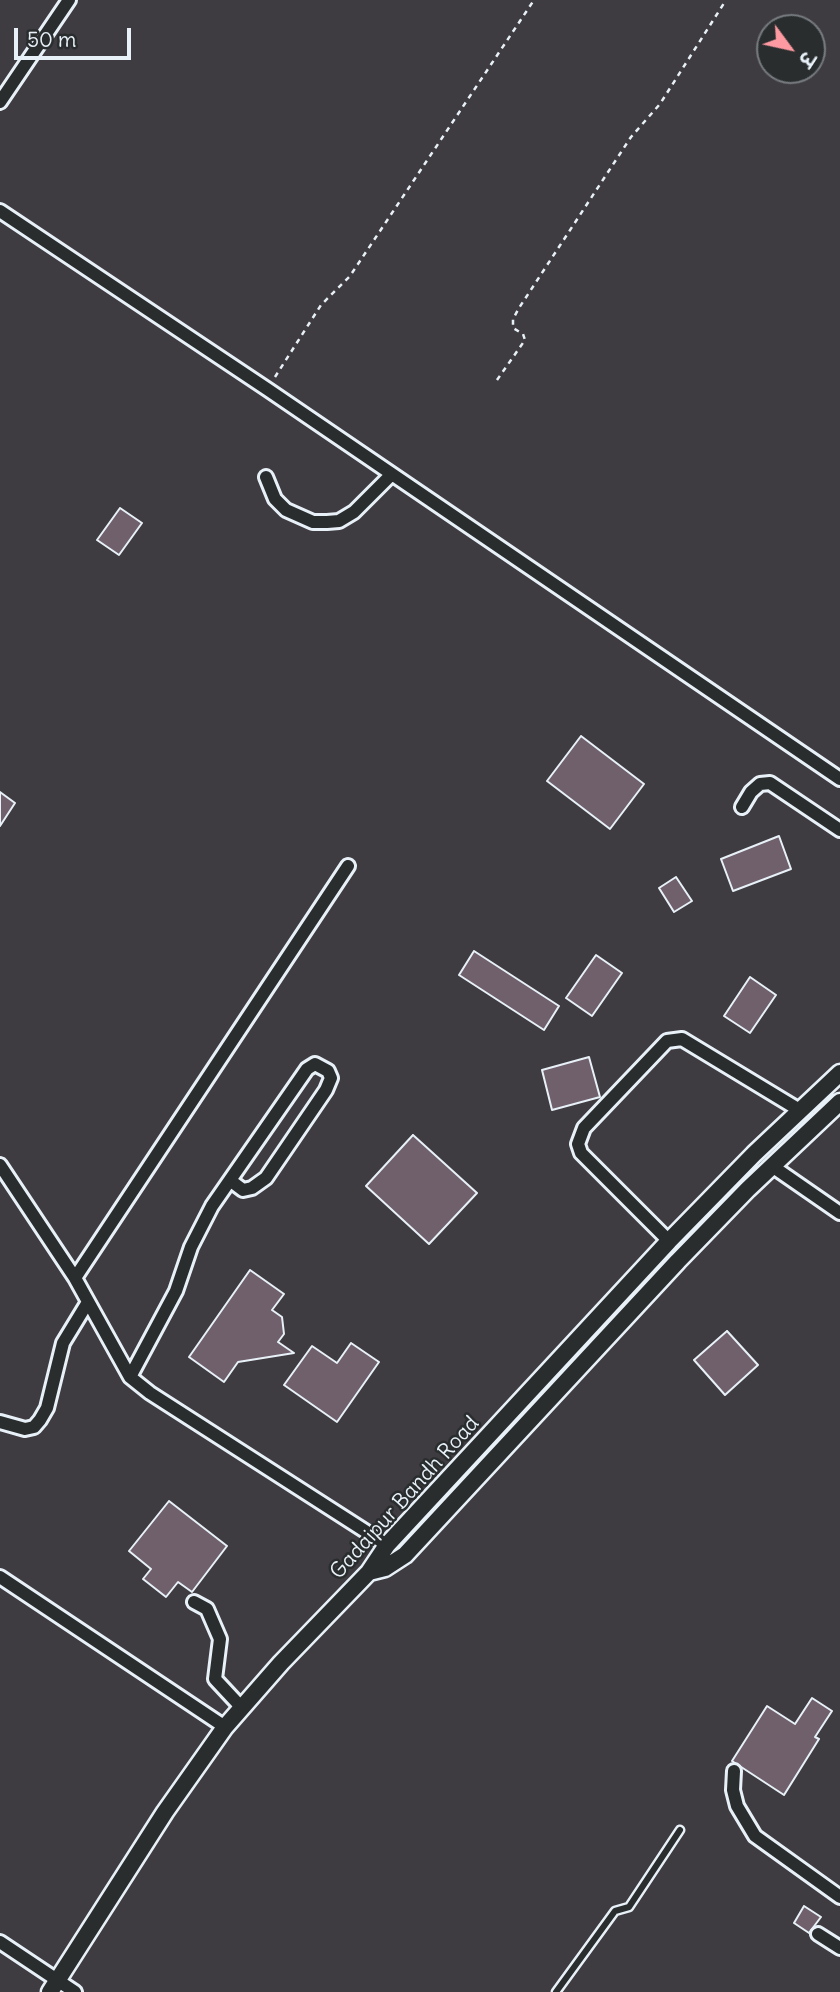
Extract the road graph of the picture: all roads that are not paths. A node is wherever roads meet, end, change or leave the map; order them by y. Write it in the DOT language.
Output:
graph roads {
  1 [pos="69,0"];
  2 [pos="0,102"];
  3 [pos="0,211"];
  4 [pos="392,474"];
  5 [pos="266,477"];
  6 [pos="840,779"];
  7 [pos="742,807"];
  8 [pos="840,830"];
  9 [pos="348,866"];
  10 [pos="840,1073"];
  11 [pos="840,1101"];
  12 [pos="801,1111"];
  13 [pos="0,1166"];
  14 [pos="772,1166"];
  15 [pos="231,1181"];
  16 [pos="840,1213"];
  17 [pos="669,1241"];
  18 [pos="75,1278"];
  19 [pos="88,1303"];
  20 [pos="130,1377"];
  21 [pos="0,1422"];
  22 [pos="387,1545"];
  23 [pos="369,1572"];
  24 [pos="0,1577"];
  25 [pos="194,1602"];
  26 [pos="242,1708"];
  27 [pos="225,1727"];
  28 [pos="734,1771"];
  29 [pos="680,1830"];
  30 [pos="840,1896"];
  31 [pos="818,1934"];
  32 [pos="0,1942"];
  33 [pos="840,1948"];
  34 [pos="54,1986"];
  35 [pos="75,1992"];
  36 [pos="556,1992"];
  1 -- 2 [label="street"];
  3 -- 4 [label="street"];
  4 -- 5 [label="street"];
  4 -- 6 [label="street"];
  7 -- 8 [label="street"];
  9 -- 18 [label="street"];
  10 -- 12 [label="street, Gadaipur Bandh Road"];
  11 -- 14 [label="street"];
  12 -- 17 [label="street, Gadaipur Bandh Road"];
  12 -- 17 [label="street"];
  13 -- 18 [label="street"];
  14 -- 16 [label="street"];
  14 -- 23 [label="street"];
  15 -- 15 [label="street"];
  15 -- 20 [label="street"];
  17 -- 22 [label="street, Gadaipur Bandh Road"];
  18 -- 19 [label="street"];
  19 -- 20 [label="street"];
  19 -- 21 [label="street"];
  20 -- 22 [label="street"];
  22 -- 23 [label="street, Gadaipur Bandh Road"];
  23 -- 26 [label="street, Gadaipur Bandh Road"];
  24 -- 27 [label="street"];
  25 -- 26 [label="street"];
  26 -- 27 [label="street, Gadaipur Bandh Road"];
  27 -- 34 [label="street, Gadaipur Bandh Road"];
  28 -- 30 [label="street"];
  29 -- 36 [label="lane"];
  31 -- 33 [label="street"];
  32 -- 34 [label="street"];
  34 -- 35 [label="street"];
}
